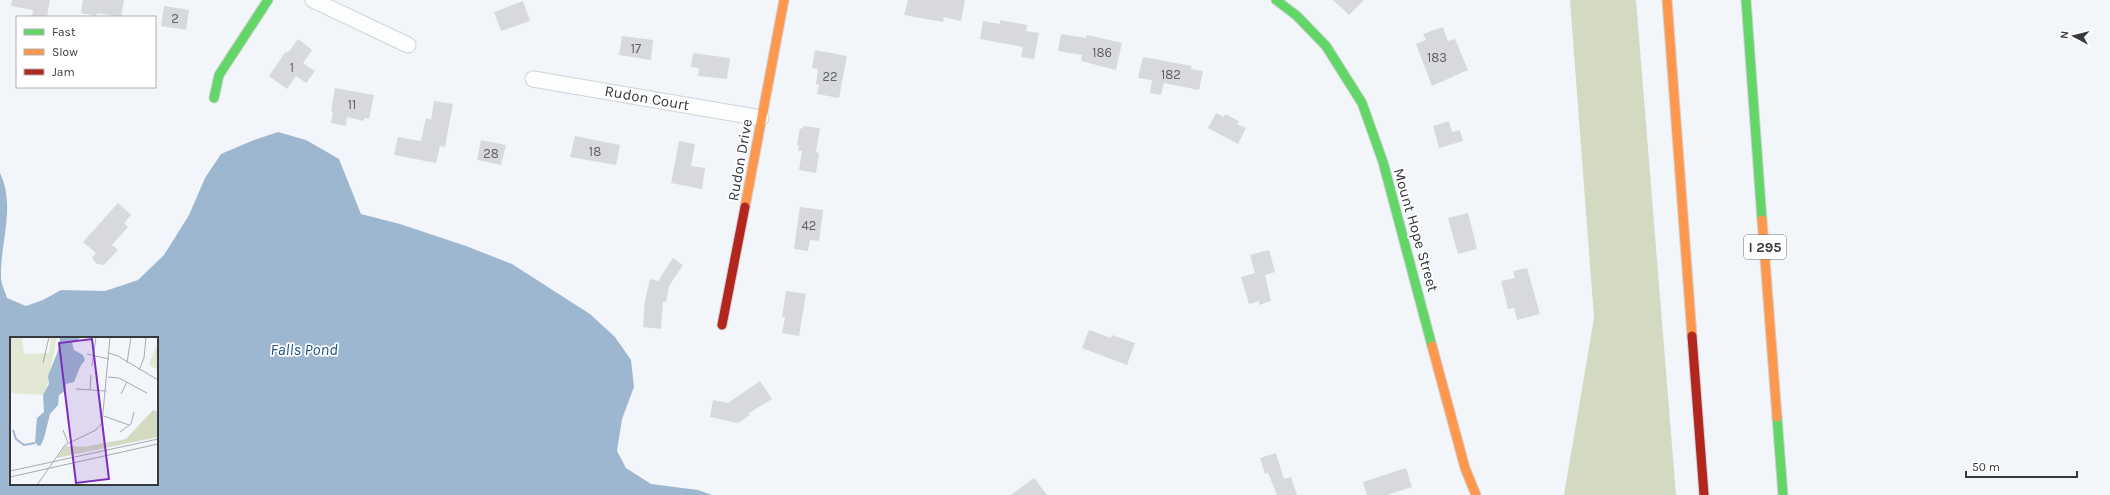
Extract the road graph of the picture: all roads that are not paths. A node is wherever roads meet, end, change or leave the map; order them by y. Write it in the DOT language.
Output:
graph roads {
  1 [pos="268,0"];
  2 [pos="313,0"];
  3 [pos="784,0"];
  4 [pos="1276,0"];
  5 [pos="1667,0"];
  6 [pos="1746,0"];
  7 [pos="408,45"];
  8 [pos="533,79"];
  9 [pos="214,98"];
  10 [pos="761,118"];
  11 [pos="722,325"];
  12 [pos="1476,495"];
  13 [pos="1704,495"];
  14 [pos="1783,495"];
  1 -- 9 [label="main road"];
  2 -- 7 [label="street"];
  3 -- 10 [label="main road, Rudon Drive"];
  4 -- 12 [label="main road, Mount Hope Street"];
  5 -- 13 [label="main road"];
  6 -- 14 [label="main road, I 295"];
  8 -- 10 [label="street, Rudon Court"];
  10 -- 11 [label="main road, Rudon Drive"];
}
